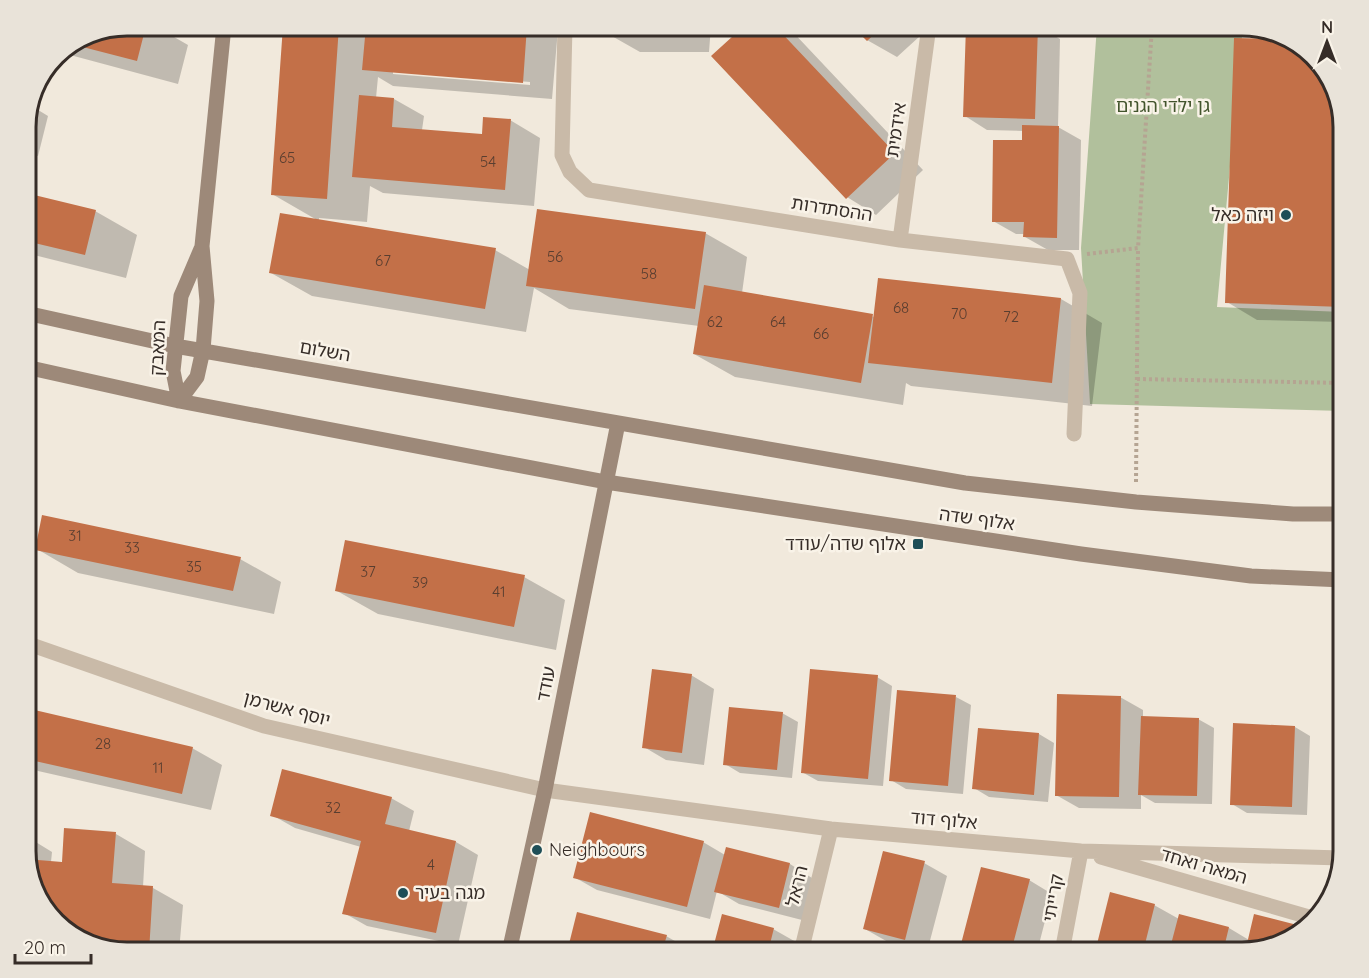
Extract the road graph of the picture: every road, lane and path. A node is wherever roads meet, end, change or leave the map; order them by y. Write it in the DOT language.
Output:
graph roads {
  1 [pos="223,36"];
  2 [pos="565,36"];
  3 [pos="928,36"];
  4 [pos="1151,36"];
  5 [pos="900,240"];
  6 [pos="202,246"];
  7 [pos="1138,248"];
  8 [pos="1057,258"];
  9 [pos="36,316"];
  10 [pos="175,346"];
  11 [pos="203,350"];
  12 [pos="36,370"];
  13 [pos="1137,379"];
  14 [pos="1333,383"];
  15 [pos="179,401"];
  16 [pos="618,423"];
  17 [pos="1074,434"];
  18 [pos="606,482"];
  19 [pos="1136,502"];
  20 [pos="1333,513"];
  21 [pos="1333,580"];
  22 [pos="36,646"];
  23 [pos="545,790"];
  24 [pos="831,829"];
  25 [pos="1081,851"];
  26 [pos="1332,858"];
  27 [pos="1305,916"];
  28 [pos="511,942"];
  29 [pos="803,942"];
  30 [pos="1064,942"];
  1 -- 6 [label="main road, המאבק"];
  2 -- 5 [label="street, ההסתדרות"];
  3 -- 5 [label="street, אידמית"];
  4 -- 7 [label="path"];
  5 -- 8 [label="street, ההסתדרות"];
  6 -- 10 [label="main road, המאבק"];
  6 -- 11 [label="main road, המאבק"];
  7 -- 8 [label="path"];
  7 -- 13 [label="path"];
  8 -- 17 [label="street"];
  9 -- 10 [label="main road, השלום"];
  10 -- 11 [label="main road, השלום"];
  10 -- 15 [label="main road, המאבק"];
  11 -- 15 [label="main road, המאבק"];
  11 -- 16 [label="main road, השלום"];
  12 -- 15 [label="main road"];
  13 -- 14 [label="path"];
  13 -- 19 [label="path"];
  15 -- 18 [label="main road"];
  16 -- 18 [label="main road, עודד"];
  16 -- 19 [label="main road, אלוף שדה"];
  18 -- 21 [label="main road, אלוף שדה"];
  18 -- 23 [label="main road, עודד"];
  19 -- 20 [label="main road, אלוף שדה"];
  22 -- 23 [label="street, יוסף אשרמן"];
  23 -- 24 [label="street, אלוף דוד"];
  23 -- 28 [label="main road, עודד"];
  24 -- 25 [label="street, אלוף דוד"];
  24 -- 29 [label="street, הראל"];
  25 -- 26 [label="street, אלוף דוד"];
  25 -- 27 [label="street, המאה ואחד"];
  25 -- 30 [label="street, קרייתי"];
}
